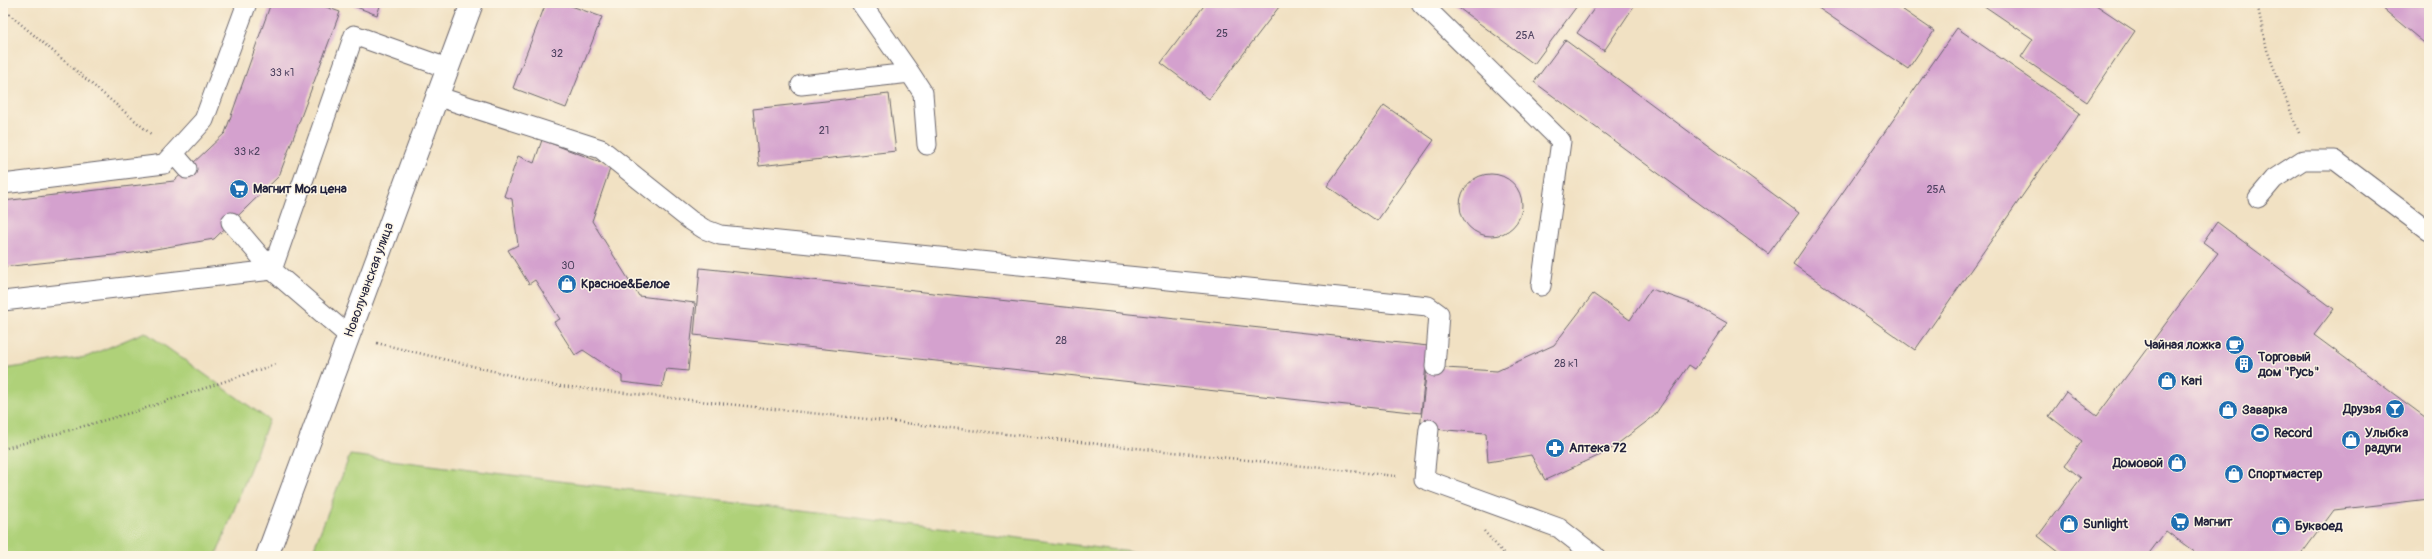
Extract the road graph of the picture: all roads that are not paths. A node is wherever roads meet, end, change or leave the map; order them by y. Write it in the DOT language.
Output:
graph roads {
  1 [pos="247,3"];
  2 [pos="472,3"];
  3 [pos="861,3"];
  4 [pos="1421,3"];
  5 [pos="447,68"];
  6 [pos="910,73"];
  7 [pos="801,85"];
  8 [pos="436,96"];
  9 [pos="927,145"];
  10 [pos="174,154"];
  11 [pos="187,169"];
  12 [pos="3,184"];
  13 [pos="2258,198"];
  14 [pos="232,222"];
  15 [pos="2429,232"];
  16 [pos="272,270"];
  17 [pos="1540,286"];
  18 [pos="3,301"];
  19 [pos="349,336"];
  20 [pos="1435,367"];
  21 [pos="1429,429"];
  22 [pos="267,556"];
  23 [pos="1595,556"];
  1 -- 10 [label="lane"];
  2 -- 5 [label="street, Новолучанская улица"];
  3 -- 6 [label="lane"];
  4 -- 17 [label="lane"];
  5 -- 8 [label="street, Новолучанская улица"];
  5 -- 16 [label="lane"];
  6 -- 7 [label="lane"];
  6 -- 9 [label="lane"];
  8 -- 19 [label="street, Новолучанская улица"];
  8 -- 20 [label="lane"];
  10 -- 11 [label="lane"];
  10 -- 12 [label="lane"];
  13 -- 15 [label="lane"];
  14 -- 16 [label="lane"];
  16 -- 18 [label="lane"];
  16 -- 19 [label="lane"];
  19 -- 22 [label="street, Новолучанская улица"];
  21 -- 23 [label="lane"];
}
